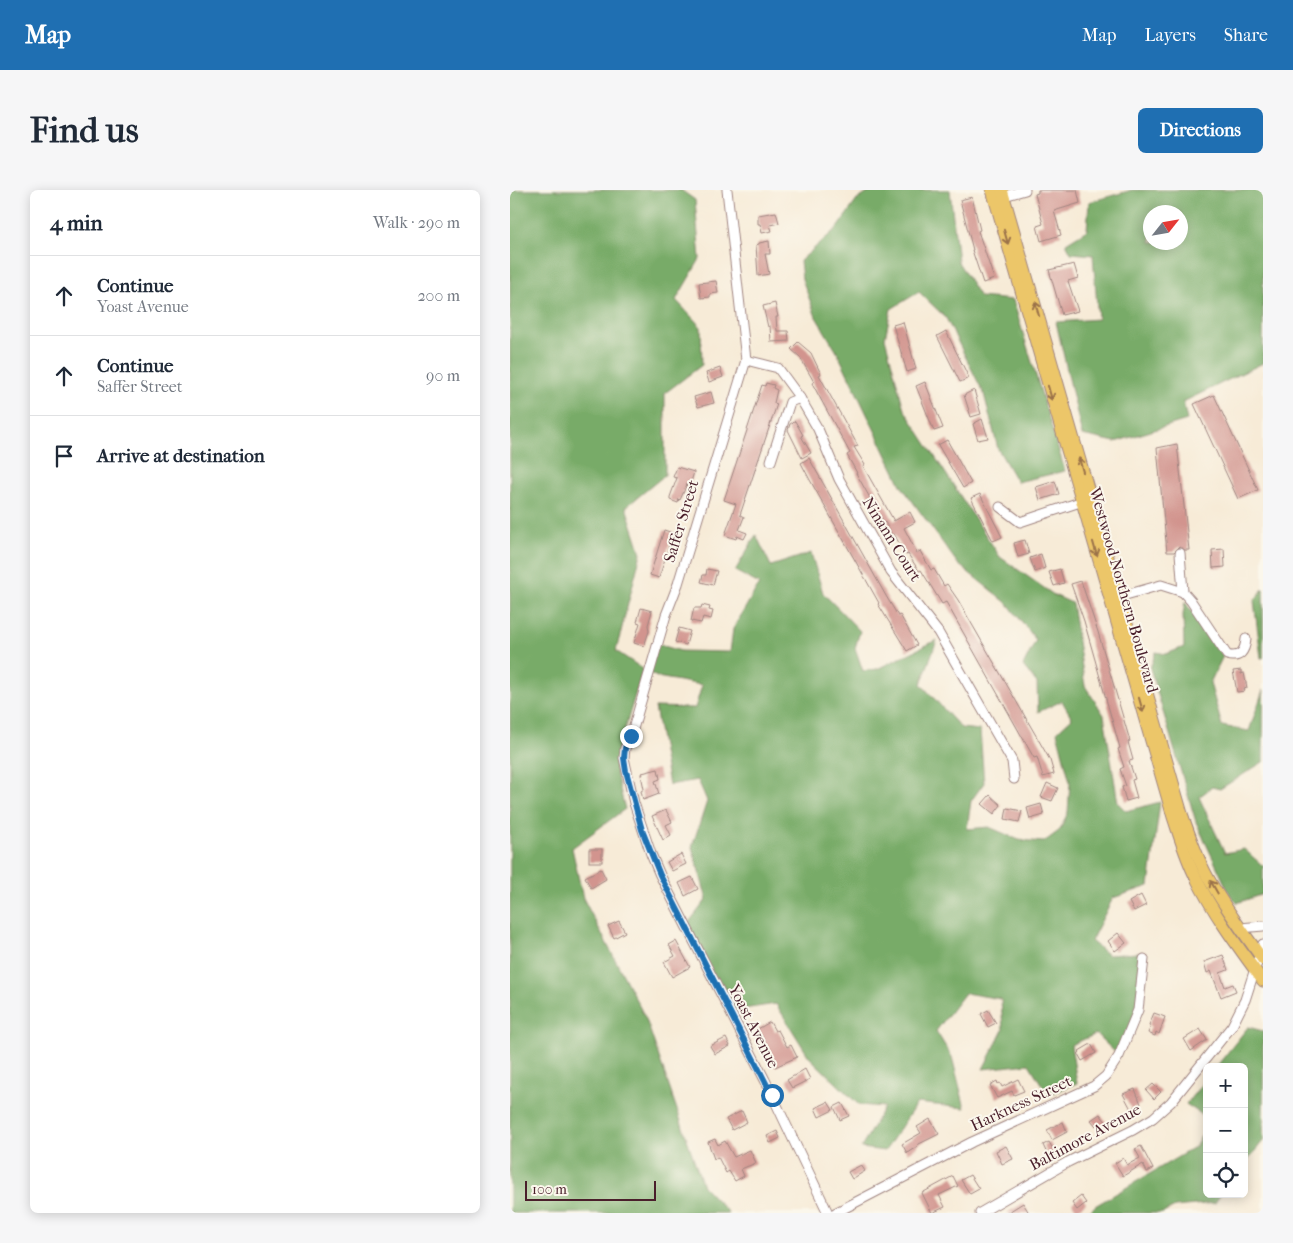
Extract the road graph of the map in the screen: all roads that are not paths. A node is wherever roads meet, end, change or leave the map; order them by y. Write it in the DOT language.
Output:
graph roads {
  1 [pos="727,190"];
  2 [pos="1025,190"];
  3 [pos="998,194"];
  4 [pos="746,360"];
  5 [pos="800,398"];
  6 [pos="770,461"];
  7 [pos="1086,500"];
  8 [pos="1000,507"];
  9 [pos="1180,553"];
  10 [pos="1183,592"];
  11 [pos="1115,598"];
  12 [pos="1246,640"];
  13 [pos="1014,779"];
  14 [pos="651,854"];
  15 [pos="1263,926"];
  16 [pos="1240,928"];
  17 [pos="1262,953"];
  18 [pos="1144,959"];
  19 [pos="1255,970"];
  20 [pos="1263,981"];
  21 [pos="828,1213"];
  22 [pos="835,1213"];
  23 [pos="980,1213"];
  1 -- 4 [label="street, Saffer Street"];
  2 -- 3 [label="street"];
  3 -- 7 [label="main road, Westwood Northern Boulevard"];
  4 -- 5 [label="street, Ninann Court"];
  4 -- 14 [label="street, Saffer Street"];
  5 -- 6 [label="street"];
  5 -- 13 [label="street, Ninann Court"];
  7 -- 8 [label="street"];
  7 -- 11 [label="main road, Westwood Northern Boulevard"];
  9 -- 10 [label="street"];
  10 -- 11 [label="street"];
  10 -- 12 [label="street"];
  16 -- 11 [label="main road, Westwood Northern Boulevard, one-way"];
  11 -- 19 [label="main road, Westwood Northern Boulevard, one-way"];
  14 -- 21 [label="street, Yoast Avenue"];
  15 -- 16 [label="street"];
  16 -- 17 [label="main road, Westwood Northern Boulevard"];
  17 -- 19 [label="street, Baltimore Avenue"];
  18 -- 22 [label="street, Harkness Street"];
  19 -- 20 [label="main road, Westwood Northern Boulevard"];
  19 -- 23 [label="street, Baltimore Avenue"];
}
